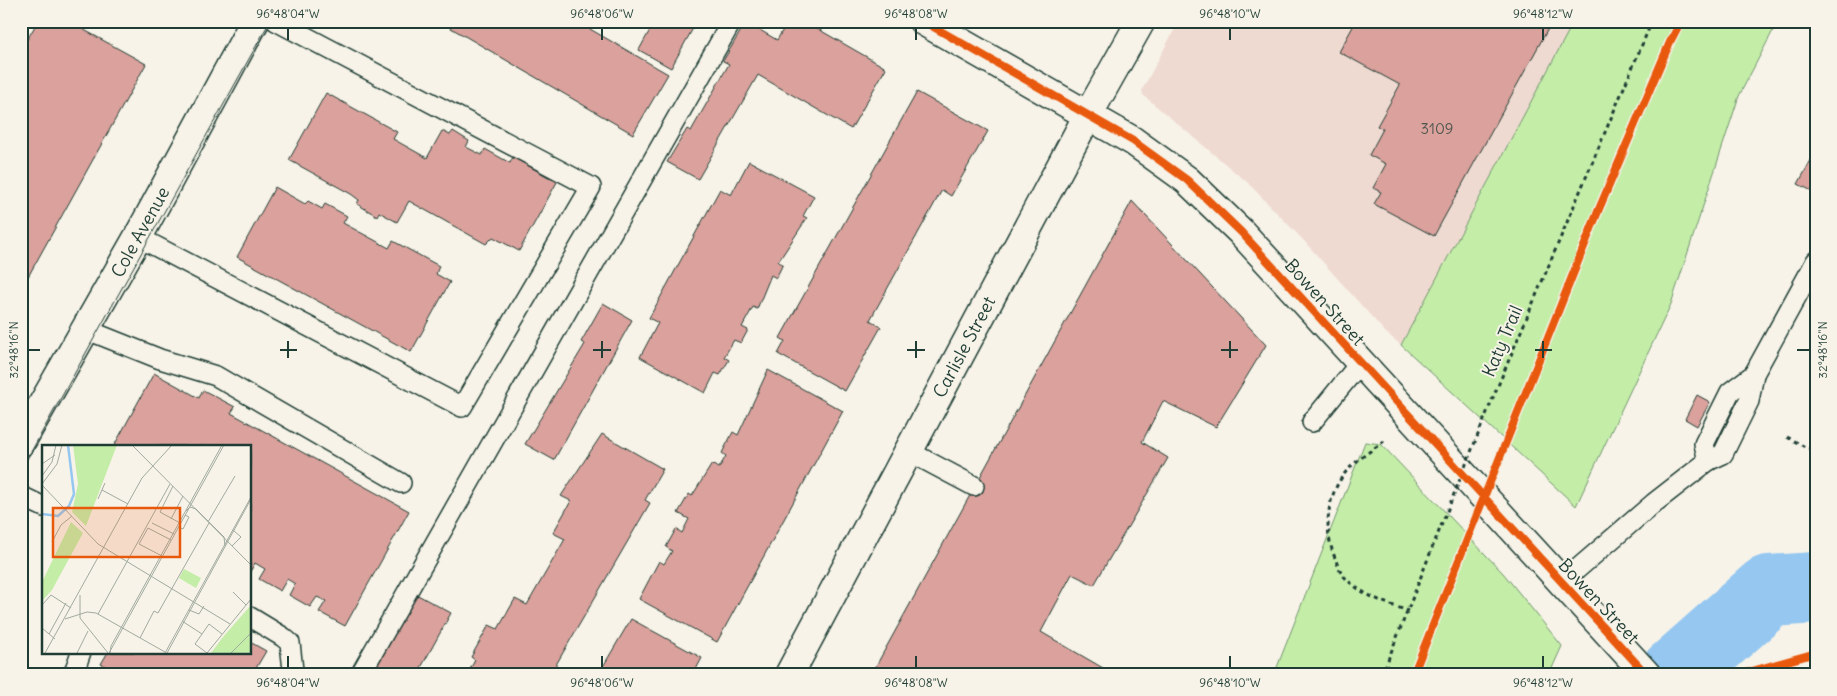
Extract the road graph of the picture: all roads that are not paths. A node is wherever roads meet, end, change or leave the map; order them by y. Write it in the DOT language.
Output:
graph roads {
  1 [pos="732,21"];
  2 [pos="923,21"];
  3 [pos="1141,21"];
  4 [pos="256,23"];
  5 [pos="1088,115"];
  6 [pos="138,237"];
  7 [pos="1816,262"];
  8 [pos="85,329"];
  9 [pos="1360,363"];
  10 [pos="1312,422"];
  11 [pos="23,435"];
  12 [pos="908,451"];
  13 [pos="401,483"];
  14 [pos="974,486"];
  15 [pos="21,496"];
  16 [pos="42,506"];
  17 [pos="1561,583"];
  18 [pos="251,618"];
  19 [pos="80,654"];
  20 [pos="73,675"];
  21 [pos="291,675"];
  22 [pos="360,675"];
  23 [pos="789,675"];
  24 [pos="1646,675"];
  1 -- 22 [label="lane"];
  2 -- 5 [label="street, Bowen Street"];
  3 -- 5 [label="street, Carlisle Street"];
  4 -- 6 [label="street, Cole Avenue"];
  4 -- 6 [label="lane"];
  5 -- 9 [label="street, Bowen Street"];
  5 -- 12 [label="street, Carlisle Street"];
  6 -- 8 [label="street, Cole Avenue"];
  7 -- 17 [label="lane"];
  8 -- 11 [label="street, Cole Avenue"];
  8 -- 13 [label="lane"];
  9 -- 10 [label="lane"];
  9 -- 17 [label="street, Bowen Street"];
  12 -- 14 [label="lane"];
  12 -- 23 [label="street, Carlisle Street"];
  15 -- 16 [label="lane"];
  17 -- 24 [label="street, Bowen Street"];
  18 -- 21 [label="lane"];
  19 -- 20 [label="lane"];
}
